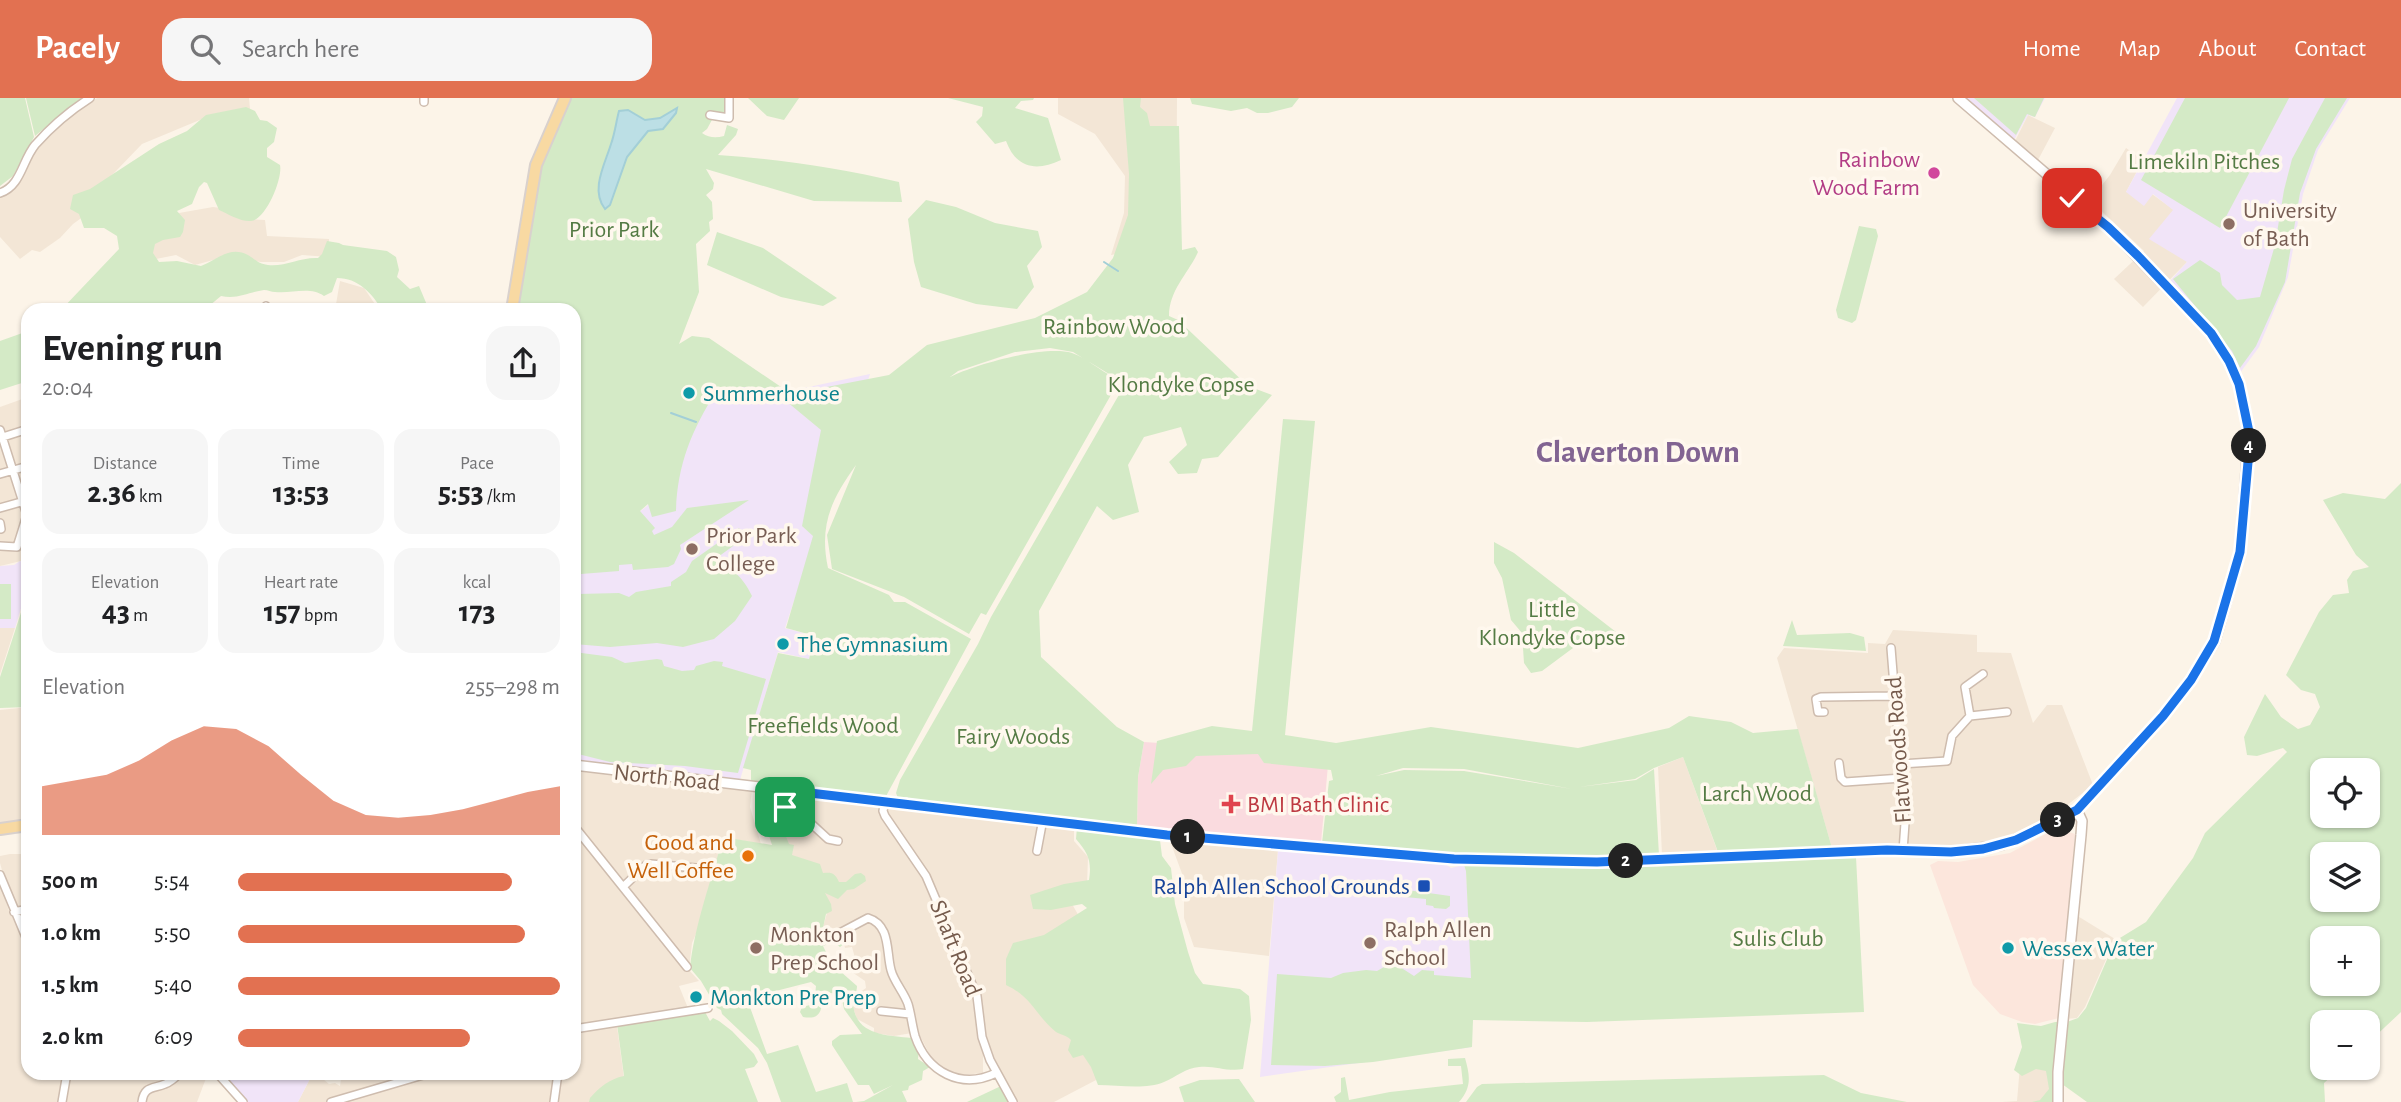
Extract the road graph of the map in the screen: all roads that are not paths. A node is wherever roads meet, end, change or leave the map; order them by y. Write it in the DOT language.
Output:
graph roads {
  1 [pos="90,98"];
  2 [pos="565,98"];
  3 [pos="729,98"];
  4 [pos="1958,98"];
  5 [pos="710,115"];
  6 [pos="0,193"];
  7 [pos="513,303"];
  8 [pos="21,431"];
  9 [pos="1,435"];
  10 [pos="21,468"];
  11 [pos="12,470"];
  12 [pos="0,474"];
  13 [pos="21,491"];
  14 [pos="21,502"];
  15 [pos="0,508"];
  16 [pos="21,538"];
  17 [pos="0,546"];
  18 [pos="1891,649"];
  19 [pos="1983,674"];
  20 [pos="1894,696"];
  21 [pos="1824,712"];
  22 [pos="2007,712"];
  23 [pos="1970,716"];
  24 [pos="1838,763"];
  25 [pos="1901,764"];
  26 [pos="581,766"];
  27 [pos="1902,778"];
  28 [pos="776,789"];
  29 [pos="885,801"];
  30 [pos="2077,810"];
  31 [pos="1043,819"];
  32 [pos="21,826"];
  33 [pos="0,829"];
  34 [pos="581,834"];
  35 [pos="838,841"];
  36 [pos="1037,851"];
  37 [pos="1903,851"];
  38 [pos="696,868"];
  39 [pos="0,875"];
  40 [pos="624,886"];
  41 [pos="21,910"];
  42 [pos="14,912"];
  43 [pos="21,927"];
  44 [pos="836,935"];
  45 [pos="687,967"];
  46 [pos="708,1008"];
  47 [pos="881,1011"];
  48 [pos="910,1014"];
  49 [pos="581,1028"];
  50 [pos="996,1073"];
  51 [pos="66,1080"];
  52 [pos="170,1080"];
  53 [pos="223,1080"];
  54 [pos="406,1080"];
  55 [pos="557,1080"];
  56 [pos="137,1085"];
  57 [pos="146,1090"];
  58 [pos="62,1100"];
  59 [pos="142,1102"];
  60 [pos="243,1102"];
  61 [pos="331,1102"];
  62 [pos="554,1102"];
  63 [pos="1013,1102"];
  64 [pos="2058,1102"];
  1 -- 6 [label="street"];
  2 -- 7 [label="main road"];
  3 -- 5 [label="street"];
  4 -- 30 [label="street"];
  8 -- 9 [label="street"];
  9 -- 11 [label="street"];
  10 -- 11 [label="street"];
  11 -- 12 [label="street"];
  11 -- 13 [label="street"];
  14 -- 15 [label="street"];
  16 -- 17 [label="street"];
  18 -- 20 [label="street, Flatwoods Road"];
  19 -- 23 [label="street"];
  20 -- 21 [label="street"];
  20 -- 25 [label="street, Flatwoods Road"];
  22 -- 23 [label="street"];
  23 -- 25 [label="street"];
  24 -- 27 [label="street"];
  25 -- 27 [label="street, Flatwoods Road"];
  26 -- 28 [label="street, North Road"];
  27 -- 37 [label="street, Flatwoods Road"];
  28 -- 29 [label="street, North Road"];
  28 -- 35 [label="street"];
  29 -- 31 [label="street, North Road"];
  29 -- 50 [label="street, Shaft Road"];
  30 -- 37 [label="street, North Road"];
  30 -- 64 [label="street"];
  31 -- 36 [label="street"];
  31 -- 37 [label="street, North Road"];
  32 -- 33 [label="main road"];
  34 -- 40 [label="street"];
  38 -- 40 [label="street"];
  39 -- 42 [label="street"];
  40 -- 45 [label="street"];
  41 -- 42 [label="street"];
  42 -- 43 [label="street"];
  44 -- 48 [label="street"];
  46 -- 49 [label="street"];
  47 -- 48 [label="street"];
  48 -- 50 [label="street"];
  50 -- 63 [label="street, Shaft Road"];
  51 -- 58 [label="street"];
  52 -- 57 [label="street"];
  53 -- 60 [label="street"];
  54 -- 61 [label="street"];
  55 -- 62 [label="street"];
  56 -- 57 [label="street"];
  57 -- 59 [label="street"];
}
